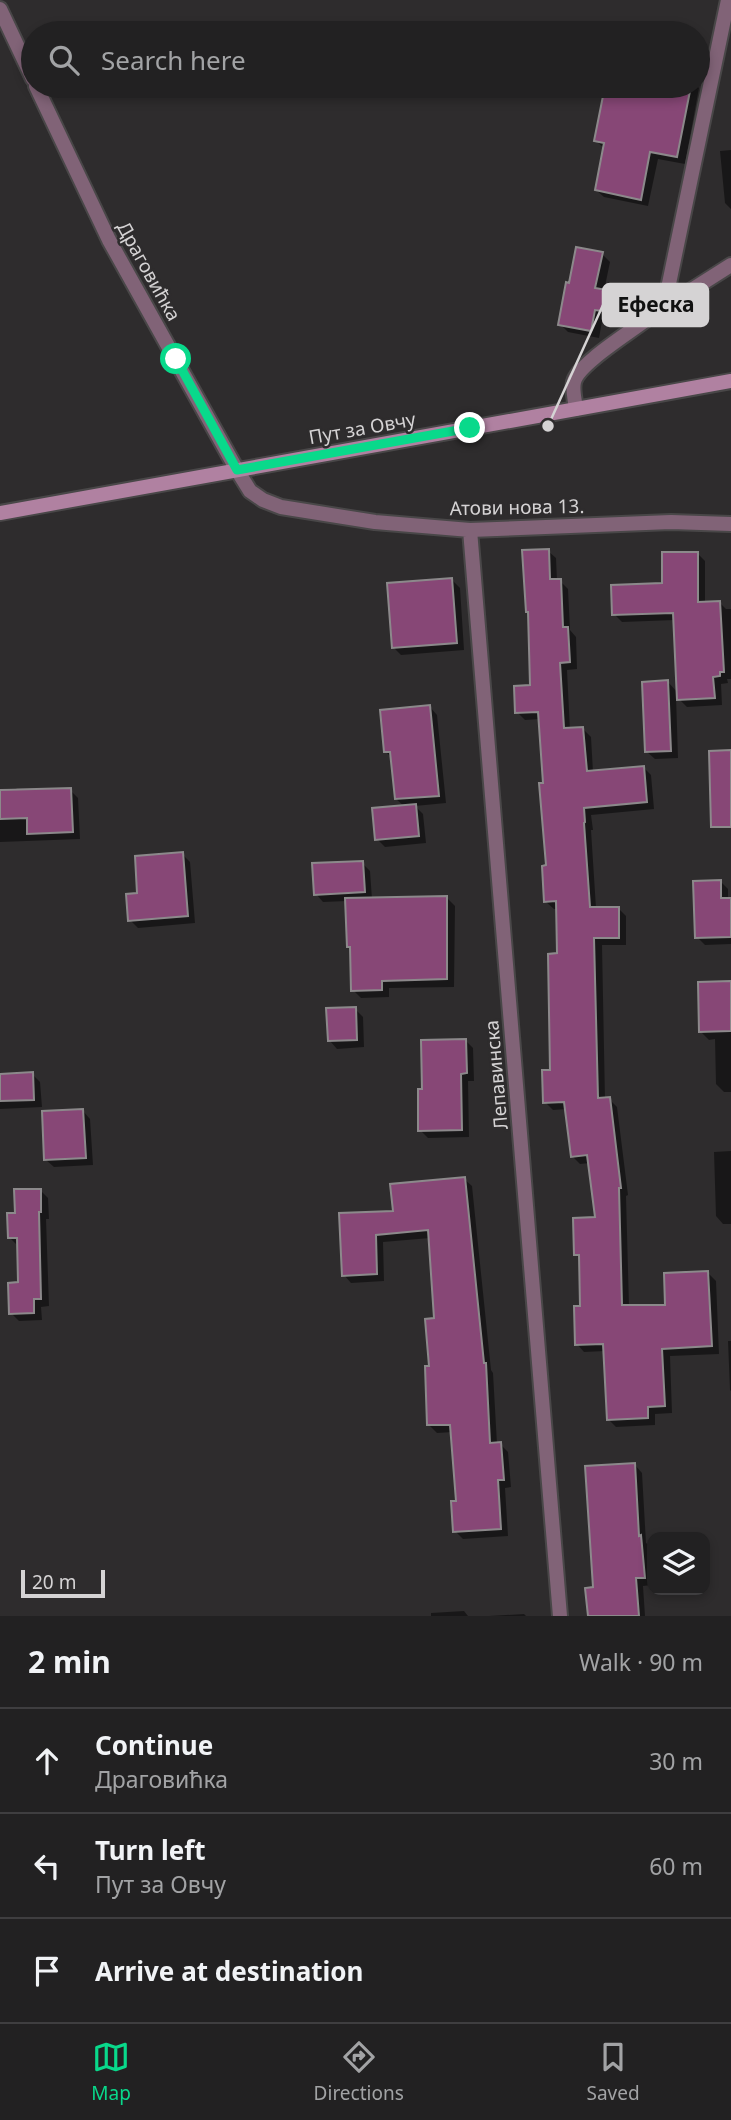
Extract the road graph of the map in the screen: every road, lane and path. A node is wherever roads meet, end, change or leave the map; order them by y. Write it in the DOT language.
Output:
graph roads {
  1 [pos="728,0"];
  2 [pos="0,9"];
  3 [pos="21,54"];
  4 [pos="710,87"];
  5 [pos="42,98"];
  6 [pos="708,98"];
  7 [pos="731,265"];
  8 [pos="653,315"];
  9 [pos="731,381"];
  10 [pos="576,409"];
  11 [pos="237,470"];
  12 [pos="0,513"];
  13 [pos="731,524"];
  14 [pos="470,530"];
  15 [pos="560,1616"];
  1 -- 4 [label="street"];
  2 -- 3 [label="street"];
  5 -- 11 [label="street, Драговићка"];
  6 -- 8 [label="street"];
  7 -- 8 [label="street"];
  8 -- 10 [label="street"];
  9 -- 10 [label="street, Пут за Овчу"];
  10 -- 11 [label="street, Пут за Овчу"];
  11 -- 12 [label="street, Пут за Овчу"];
  11 -- 14 [label="street, Атови нова 13."];
  13 -- 14 [label="street, Атови нова 13."];
  14 -- 15 [label="street, Лепавинска"];
}
